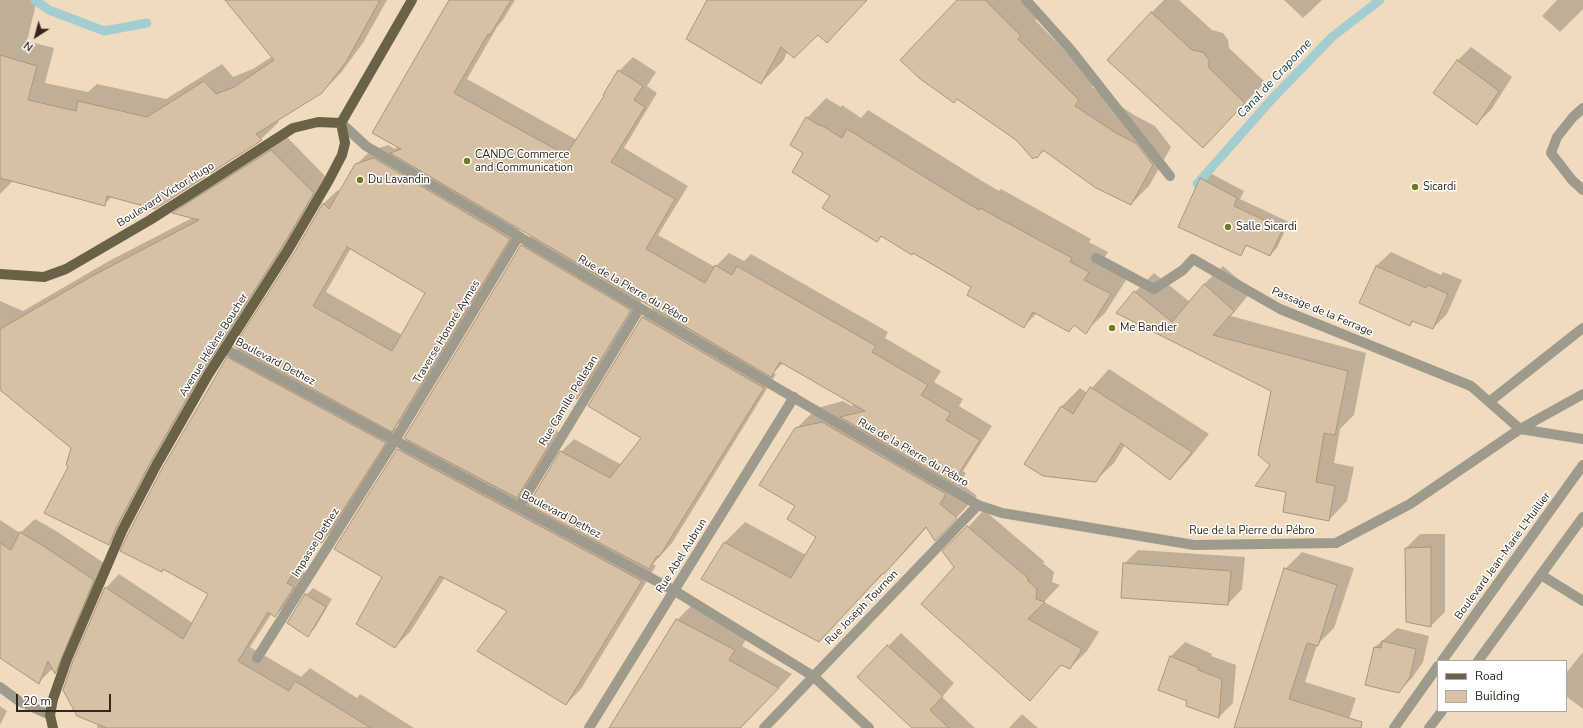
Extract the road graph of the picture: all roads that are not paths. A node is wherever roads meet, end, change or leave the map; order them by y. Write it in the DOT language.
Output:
graph roads {
  1 [pos="412,0"];
  2 [pos="1026,0"];
  3 [pos="1583,108"];
  4 [pos="341,123"];
  5 [pos="1170,176"];
  6 [pos="1583,190"];
  7 [pos="519,236"];
  8 [pos="1096,258"];
  9 [pos="0,274"];
  10 [pos="640,308"];
  11 [pos="1583,328"];
  12 [pos="225,349"];
  13 [pos="1583,394"];
  14 [pos="794,397"];
  15 [pos="1488,402"];
  16 [pos="1520,429"];
  17 [pos="1583,439"];
  18 [pos="395,440"];
  19 [pos="1583,465"];
  20 [pos="978,505"];
  21 [pos="519,507"];
  22 [pos="1583,517"];
  23 [pos="1541,575"];
  24 [pos="675,591"];
  25 [pos="1583,601"];
  26 [pos="257,658"];
  27 [pos="1443,660"];
  28 [pos="1479,660"];
  29 [pos="1437,667"];
  30 [pos="813,676"];
  31 [pos="0,687"];
  32 [pos="1441,712"];
  33 [pos="50,715"];
  34 [pos="53,728"];
  35 [pos="589,728"];
  36 [pos="764,728"];
  37 [pos="869,728"];
  38 [pos="1394,728"];
  39 [pos="1430,728"];
  1 -- 4 [label="main road"];
  2 -- 5 [label="street"];
  3 -- 6 [label="street"];
  4 -- 7 [label="street, Rue de la Pierre du Pébro"];
  4 -- 9 [label="main road, Boulevard Victor Hugo"];
  4 -- 12 [label="main road, Avenue Hélène Boucher"];
  7 -- 10 [label="street, Rue de la Pierre du Pébro"];
  7 -- 18 [label="street, Traverse Honoré Aymes"];
  8 -- 15 [label="street, Passage de la Ferrage"];
  10 -- 14 [label="street, Rue de la Pierre du Pébro"];
  10 -- 21 [label="street, Rue Camille Pelletan"];
  11 -- 15 [label="street"];
  12 -- 18 [label="street, Boulevard Dethez"];
  12 -- 33 [label="main road, Avenue Hélène Boucher"];
  13 -- 16 [label="street, Rue de la Pierre du Pébro"];
  14 -- 20 [label="street, Rue de la Pierre du Pébro"];
  14 -- 24 [label="street, Rue Abel Aubrun"];
  15 -- 16 [label="street, Passage de la Ferrage"];
  16 -- 17 [label="street"];
  16 -- 20 [label="street, Rue de la Pierre du Pébro"];
  18 -- 21 [label="street, Boulevard Dethez"];
  18 -- 26 [label="street, Impasse Dethez"];
  19 -- 27 [label="street, Boulevard Jean-Marie L'Huillier"];
  20 -- 30 [label="street, Rue Joseph Tournon"];
  21 -- 24 [label="street, Boulevard Dethez"];
  22 -- 23 [label="street"];
  23 -- 25 [label="street"];
  23 -- 28 [label="street"];
  24 -- 30 [label="street, Boulevard Dethez"];
  24 -- 35 [label="street, Rue Abel Aubrun"];
  29 -- 38 [label="street"];
  30 -- 36 [label="street, Rue Joseph Tournon"];
  30 -- 37 [label="street, Boulevard Dethez"];
  31 -- 33 [label="street"];
  32 -- 39 [label="street"];
  33 -- 34 [label="main road"];
}
